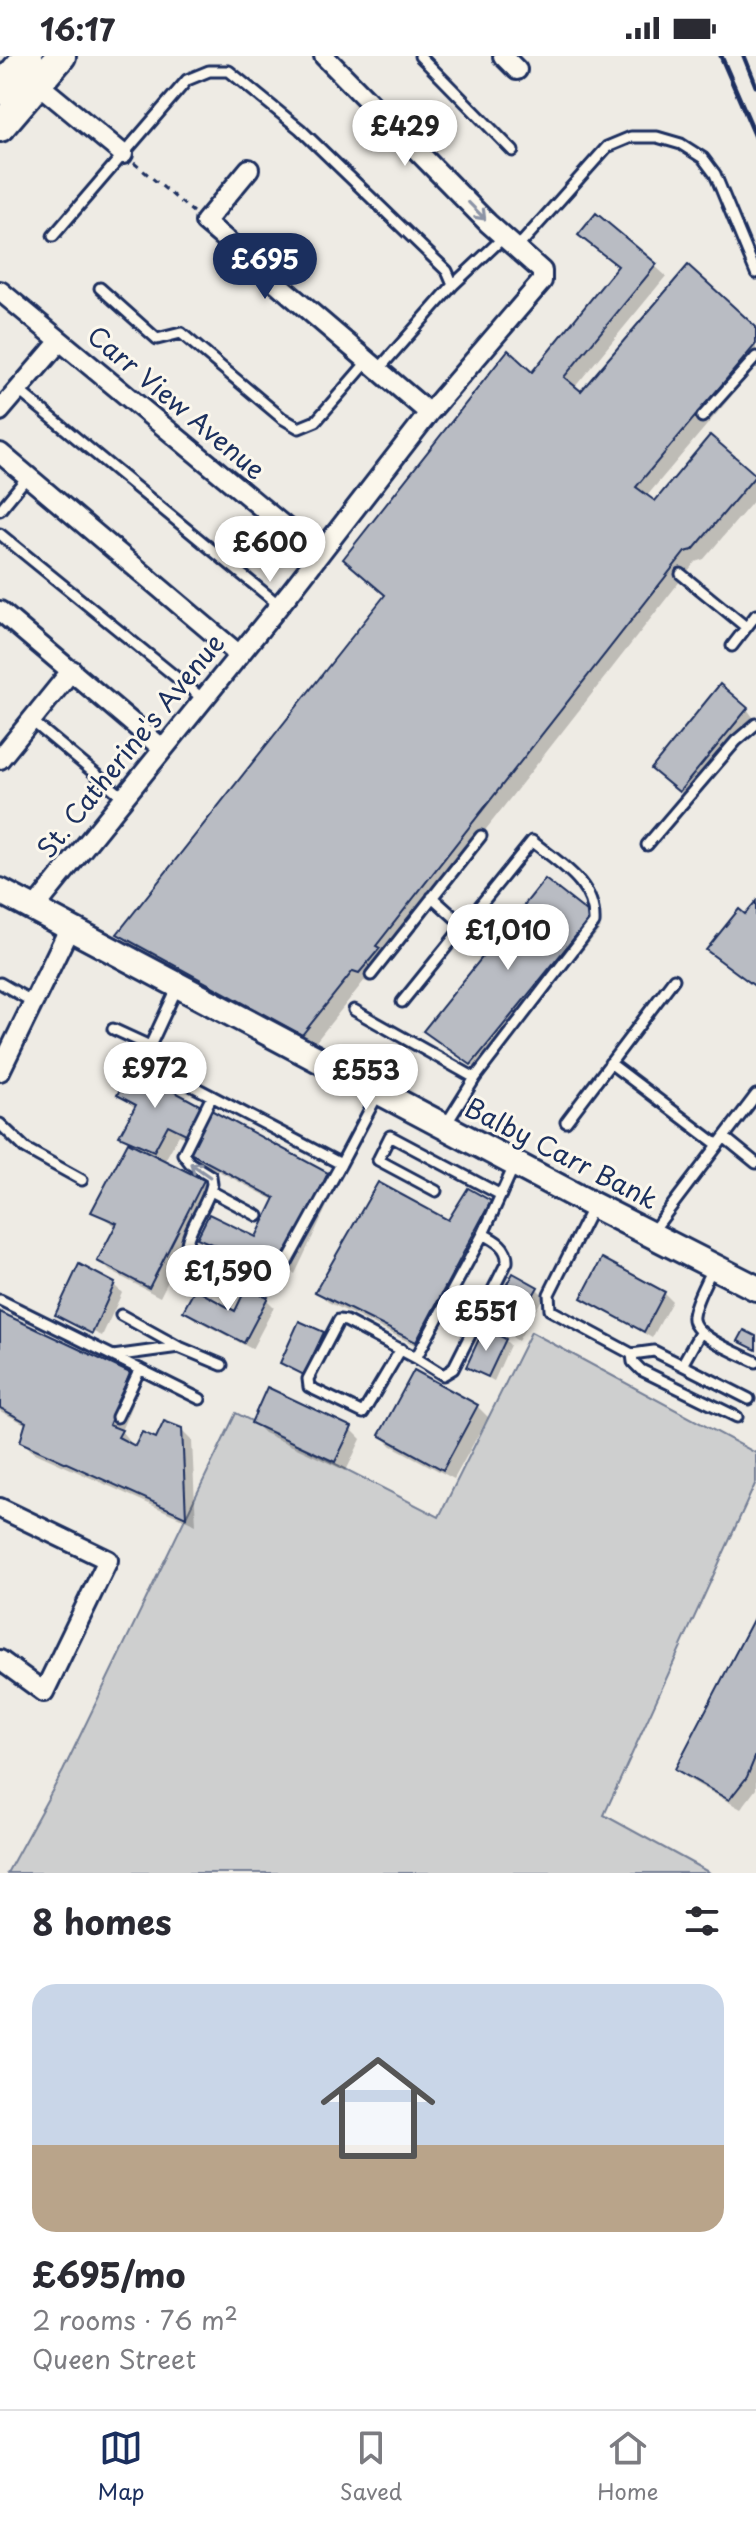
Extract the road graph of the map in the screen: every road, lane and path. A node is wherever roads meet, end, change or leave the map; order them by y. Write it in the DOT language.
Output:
graph roads {
  1 [pos="28,56"];
  2 [pos="61,56"];
  3 [pos="324,56"];
  4 [pos="420,56"];
  5 [pos="38,84"];
  6 [pos="0,90"];
  7 [pos="0,127"];
  8 [pos="513,151"];
  9 [pos="123,154"];
  10 [pos="249,169"];
  11 [pos="205,222"];
  12 [pos="53,236"];
  13 [pos="511,242"];
  14 [pos="756,273"];
  15 [pos="453,285"];
  16 [pos="100,288"];
  17 [pos="0,291"];
  18 [pos="60,341"];
  19 [pos="756,357"];
  20 [pos="373,366"];
  21 [pos="18,390"];
  22 [pos="0,411"];
  23 [pos="429,413"];
  24 [pos="702,417"];
  25 [pos="0,453"];
  26 [pos="28,476"];
  27 [pos="0,510"];
  28 [pos="0,534"];
  29 [pos="319,555"];
  30 [pos="681,574"];
  31 [pos="279,605"];
  32 [pos="0,611"];
  33 [pos="756,615"];
  34 [pos="746,627"];
  35 [pos="732,646"];
  36 [pos="238,654"];
  37 [pos="72,670"];
  38 [pos="203,699"];
  39 [pos="32,721"];
  40 [pos="756,724"];
  41 [pos="163,749"];
  42 [pos="0,759"];
  43 [pos="123,797"];
  44 [pos="481,836"];
  45 [pos="647,845"];
  46 [pos="0,891"];
  47 [pos="432,897"];
  48 [pos="34,909"];
  49 [pos="464,926"];
  50 [pos="69,929"];
  51 [pos="371,975"];
  52 [pos="674,979"];
  53 [pos="0,983"];
  54 [pos="178,986"];
  55 [pos="33,1002"];
  56 [pos="402,1002"];
  57 [pos="354,1010"];
  58 [pos="113,1029"];
  59 [pos="150,1046"];
  60 [pos="610,1063"];
  61 [pos="0,1071"];
  62 [pos="475,1078"];
  63 [pos="380,1092"];
  64 [pos="756,1095"];
  65 [pos="212,1096"];
  66 [pos="566,1122"];
  67 [pos="0,1124"];
  68 [pos="445,1126"];
  69 [pos="721,1141"];
  70 [pos="516,1163"];
  71 [pos="756,1163"];
  72 [pos="341,1164"];
  73 [pos="82,1180"];
  74 [pos="211,1191"];
  75 [pos="436,1191"];
  76 [pos="501,1195"];
  77 [pos="593,1205"];
  78 [pos="258,1216"];
  79 [pos="651,1233"];
  80 [pos="483,1234"];
  81 [pos="713,1265"];
  82 [pos="756,1288"];
  83 [pos="0,1300"];
  84 [pos="121,1315"];
  85 [pos="700,1333"];
  86 [pos="179,1347"];
  87 [pos="401,1349"];
  88 [pos="632,1354"];
  89 [pos="113,1356"];
  90 [pos="416,1358"];
  91 [pos="756,1362"];
  92 [pos="222,1365"];
  93 [pos="682,1365"];
  94 [pos="140,1369"];
  95 [pos="200,1399"];
  96 [pos="749,1399"];
  97 [pos="117,1417"];
  98 [pos="737,1417"];
  99 [pos="0,1508"];
  100 [pos="0,1660"];
  1 -- 6 [label="main road"];
  2 -- 5 [label="main road"];
  3 -- 13 [label="street, one-way"];
  4 -- 8 [label="lane"];
  5 -- 7 [label="main road"];
  5 -- 9 [label="street"];
  9 -- 11 [label="path"];
  9 -- 12 [label="lane"];
  9 -- 15 [label="lane"];
  10 -- 11 [label="street"];
  11 -- 20 [label="street"];
  13 -- 14 [label="lane"];
  13 -- 15 [label="lane"];
  13 -- 23 [label="street, St. Catherine's Avenue"];
  15 -- 20 [label="lane"];
  16 -- 20 [label="lane"];
  17 -- 18 [label="street, Carr View Avenue"];
  18 -- 21 [label="street"];
  18 -- 29 [label="street, Carr View Avenue"];
  19 -- 24 [label="lane"];
  20 -- 23 [label="street"];
  21 -- 22 [label="street"];
  21 -- 31 [label="lane"];
  23 -- 29 [label="street, St. Catherine's Avenue"];
  25 -- 26 [label="street"];
  26 -- 27 [label="lane"];
  26 -- 36 [label="street"];
  28 -- 38 [label="lane"];
  29 -- 31 [label="street, St. Catherine's Avenue"];
  30 -- 34 [label="lane"];
  31 -- 36 [label="street, St. Catherine's Avenue"];
  32 -- 37 [label="street"];
  33 -- 34 [label="lane"];
  34 -- 35 [label="lane"];
  36 -- 38 [label="street, St. Catherine's Avenue"];
  37 -- 39 [label="street"];
  37 -- 41 [label="street"];
  38 -- 41 [label="street, St. Catherine's Avenue"];
  39 -- 42 [label="street"];
  39 -- 43 [label="lane"];
  40 -- 45 [label="lane"];
  41 -- 43 [label="street, St. Catherine's Avenue"];
  43 -- 48 [label="street, St. Catherine's Avenue"];
  44 -- 47 [label="lane"];
  46 -- 48 [label="street, Balby Carr Bank"];
  47 -- 49 [label="lane"];
  47 -- 51 [label="lane"];
  48 -- 50 [label="street, Balby Carr Bank"];
  49 -- 56 [label="lane"];
  49 -- 62 [label="lane"];
  50 -- 54 [label="street, Balby Carr Bank"];
  50 -- 55 [label="street"];
  52 -- 60 [label="lane"];
  53 -- 55 [label="lane"];
  54 -- 59 [label="lane"];
  54 -- 63 [label="street, Balby Carr Bank"];
  55 -- 61 [label="street"];
  57 -- 62 [label="lane"];
  58 -- 59 [label="lane"];
  59 -- 65 [label="lane"];
  60 -- 66 [label="lane"];
  60 -- 69 [label="lane"];
  62 -- 68 [label="lane"];
  63 -- 68 [label="street, Balby Carr Bank"];
  63 -- 72 [label="lane"];
  64 -- 69 [label="lane"];
  65 -- 72 [label="lane"];
  74 -- 65 [label="lane, one-way"];
  67 -- 73 [label="lane"];
  68 -- 70 [label="street, Balby Carr Bank"];
  69 -- 71 [label="lane"];
  69 -- 79 [label="lane"];
  70 -- 76 [label="lane"];
  70 -- 77 [label="street, Balby Carr Bank"];
  72 -- 74 [label="lane"];
  74 -- 78 [label="lane"];
  75 -- 76 [label="lane"];
  76 -- 80 [label="lane"];
  77 -- 79 [label="street, Balby Carr Bank"];
  77 -- 88 [label="lane"];
  79 -- 81 [label="street, Balby Carr Bank"];
  80 -- 90 [label="lane"];
  80 -- 90 [label="lane"];
  81 -- 82 [label="street, Balby Carr Bank"];
  81 -- 85 [label="lane"];
  83 -- 89 [label="lane"];
  84 -- 86 [label="lane"];
  85 -- 91 [label="lane"];
  85 -- 93 [label="lane"];
  86 -- 89 [label="lane"];
  86 -- 92 [label="lane"];
  87 -- 87 [label="lane"];
  87 -- 90 [label="lane"];
  88 -- 93 [label="lane"];
  88 -- 98 [label="lane"];
  89 -- 94 [label="lane"];
  93 -- 96 [label="lane"];
  94 -- 95 [label="lane"];
  94 -- 97 [label="lane"];
  99 -- 100 [label="street"];
}
